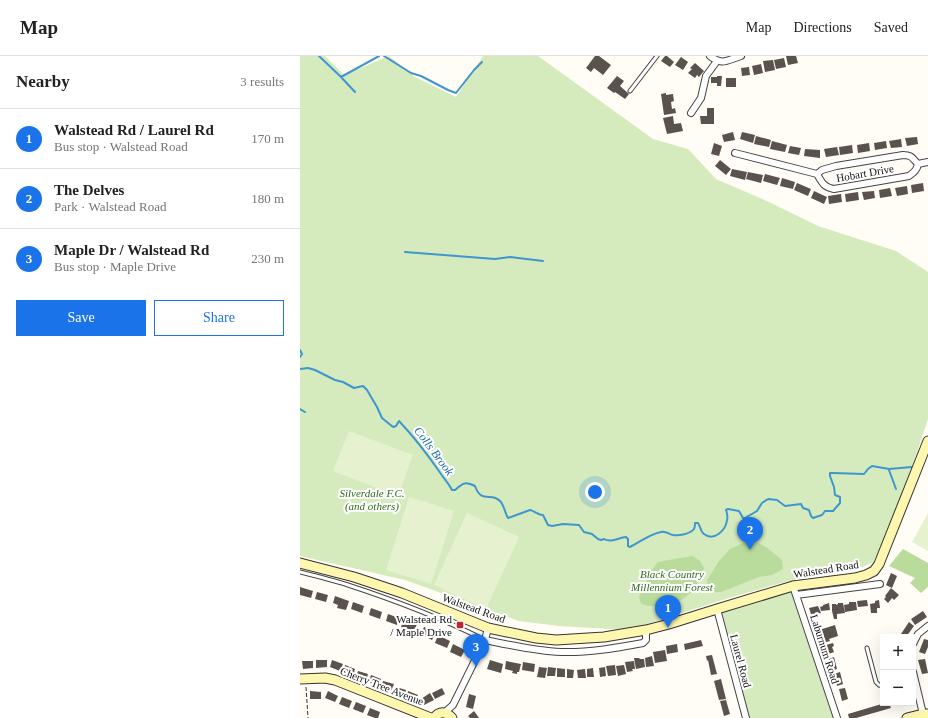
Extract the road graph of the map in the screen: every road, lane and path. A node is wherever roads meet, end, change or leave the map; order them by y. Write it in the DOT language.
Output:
graph roads {
  1 [pos="657,56"];
  2 [pos="710,56"];
  3 [pos="742,56"];
  4 [pos="717,61"];
  5 [pos="630,91"];
  6 [pos="691,114"];
  7 [pos="735,153"];
  8 [pos="928,162"];
  9 [pos="918,164"];
  10 [pos="817,174"];
  11 [pos="928,441"];
  12 [pos="300,563"];
  13 [pos="300,572"];
  14 [pos="866,575"];
  15 [pos="880,584"];
  16 [pos="870,585"];
  17 [pos="795,591"];
  18 [pos="717,609"];
  19 [pos="928,626"];
  20 [pos="488,628"];
  21 [pos="646,630"];
  22 [pos="916,638"];
  23 [pos="485,640"];
  24 [pos="867,648"];
  25 [pos="302,679"];
  26 [pos="880,685"];
  27 [pos="916,689"];
  28 [pos="926,714"];
  29 [pos="449,716"];
  30 [pos="308,718"];
  31 [pos="433,718"];
  32 [pos="746,718"];
  33 [pos="837,718"];
  34 [pos="907,718"];
  1 -- 5 [label="lane"];
  2 -- 4 [label="street"];
  3 -- 4 [label="street"];
  4 -- 6 [label="street"];
  7 -- 10 [label="street"];
  8 -- 9 [label="street"];
  9 -- 10 [label="street, Hobart Drive"];
  9 -- 10 [label="street, Hobart Drive"];
  11 -- 14 [label="street, Walstead Road"];
  12 -- 20 [label="street, Walstead Road"];
  13 -- 23 [label="lane"];
  14 -- 16 [label="street"];
  14 -- 17 [label="street, Walstead Road"];
  15 -- 16 [label="street"];
  16 -- 17 [label="street"];
  17 -- 18 [label="street, Walstead Road"];
  17 -- 33 [label="street, Laburnum Road"];
  18 -- 21 [label="street, Walstead Road"];
  18 -- 32 [label="street, Laurel Road"];
  19 -- 22 [label="street"];
  20 -- 21 [label="street, Walstead Road"];
  20 -- 23 [label="street"];
  21 -- 23 [label="street"];
  23 -- 29 [label="street"];
  24 -- 26 [label="lane"];
  25 -- 30 [label="path"];
  25 -- 31 [label="street, Cherry Tree Avenue"];
  27 -- 28 [label="street"];
  28 -- 34 [label="street"];
  29 -- 31 [label="street"];
}
